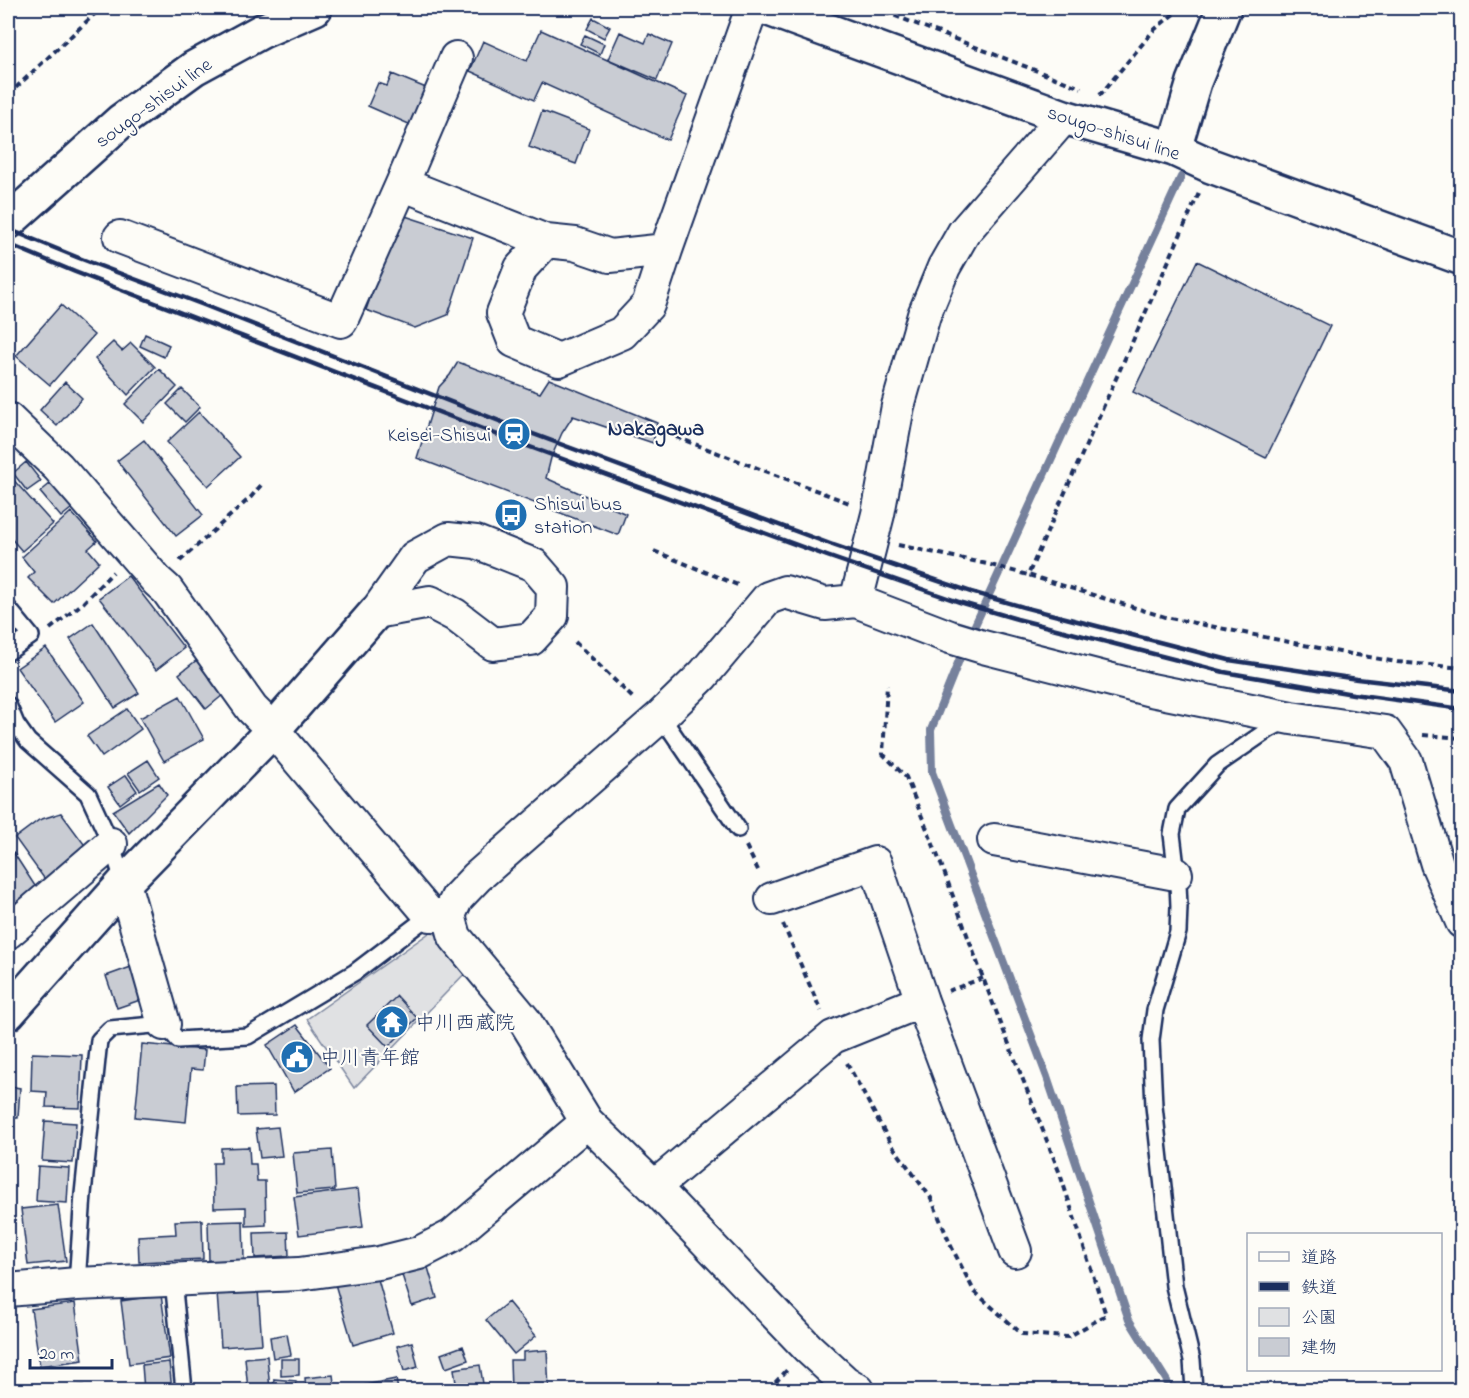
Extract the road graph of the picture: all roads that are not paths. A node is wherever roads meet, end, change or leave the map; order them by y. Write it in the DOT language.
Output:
graph roads {
  1 [pos="315,8"];
  2 [pos="753,8"];
  3 [pos="766,8"];
  4 [pos="1224,8"];
  5 [pos="456,58"];
  6 [pos="1064,117"];
  7 [pos="1173,149"];
  8 [pos="402,184"];
  9 [pos="14,215"];
  10 [pos="120,237"];
  11 [pos="546,241"];
  12 [pos="666,250"];
  13 [pos="1461,258"];
  14 [pos="8,419"];
  15 [pos="856,601"];
  16 [pos="8,608"];
  17 [pos="376,612"];
  18 [pos="8,652"];
  19 [pos="8,705"];
  20 [pos="658,718"];
  21 [pos="1291,718"];
  22 [pos="273,730"];
  23 [pos="738,829"];
  24 [pos="994,840"];
  25 [pos="111,844"];
  26 [pos="1176,874"];
  27 [pos="124,883"];
  28 [pos="772,899"];
  29 [pos="439,915"];
  30 [pos="1461,922"];
  31 [pos="8,932"];
  32 [pos="922,1001"];
  33 [pos="8,1013"];
  34 [pos="164,1024"];
  35 [pos="587,1122"];
  36 [pos="654,1187"];
  37 [pos="1015,1251"];
  38 [pos="173,1280"];
  39 [pos="77,1284"];
  40 [pos="8,1290"];
  41 [pos="184,1390"];
  42 [pos="858,1390"];
  43 [pos="1194,1390"];
  1 -- 9 [label="main road, sougo-shisui line"];
  2 -- 12 [label="street"];
  3 -- 6 [label="main road, sougo-shisui line"];
  4 -- 7 [label="main road"];
  5 -- 8 [label="street"];
  6 -- 7 [label="main road, sougo-shisui line"];
  6 -- 15 [label="street"];
  7 -- 13 [label="main road, sougo-shisui line"];
  8 -- 10 [label="street"];
  8 -- 11 [label="street"];
  11 -- 12 [label="street"];
  11 -- 12 [label="street"];
  14 -- 22 [label="street"];
  15 -- 20 [label="street"];
  15 -- 21 [label="street"];
  16 -- 18 [label="lane"];
  17 -- 17 [label="street"];
  17 -- 22 [label="main road"];
  19 -- 25 [label="lane"];
  20 -- 23 [label="lane"];
  20 -- 29 [label="street"];
  21 -- 26 [label="lane"];
  21 -- 30 [label="street"];
  22 -- 27 [label="main road"];
  22 -- 29 [label="street"];
  24 -- 26 [label="street"];
  25 -- 27 [label="lane"];
  25 -- 31 [label="street"];
  26 -- 43 [label="lane"];
  27 -- 33 [label="main road"];
  27 -- 34 [label="street"];
  28 -- 32 [label="street"];
  29 -- 34 [label="lane"];
  29 -- 35 [label="street"];
  32 -- 36 [label="street"];
  32 -- 37 [label="street"];
  34 -- 39 [label="lane"];
  35 -- 36 [label="street"];
  35 -- 38 [label="street"];
  36 -- 42 [label="street"];
  38 -- 39 [label="street"];
  38 -- 41 [label="lane"];
  39 -- 40 [label="street"];
}
